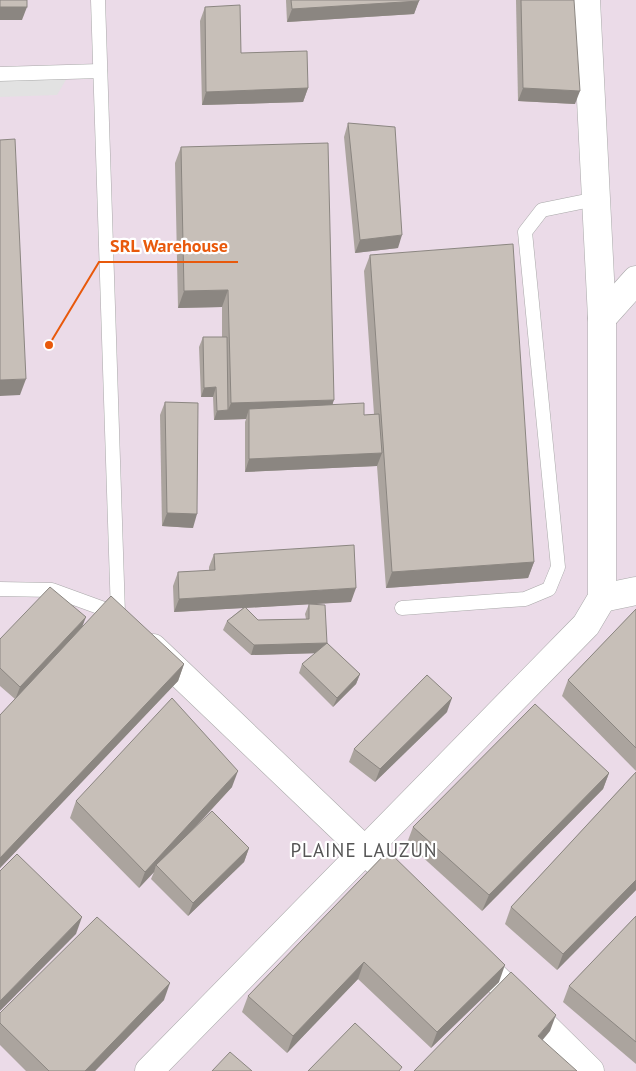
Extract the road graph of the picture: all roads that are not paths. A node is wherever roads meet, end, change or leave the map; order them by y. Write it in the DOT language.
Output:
graph roads {
  1 [pos="98,0"];
  2 [pos="586,0"];
  3 [pos="100,71"];
  4 [pos="0,74"];
  5 [pos="596,199"];
  6 [pos="636,280"];
  7 [pos="602,318"];
  8 [pos="0,589"];
  9 [pos="636,591"];
  10 [pos="602,598"];
  11 [pos="402,608"];
  12 [pos="118,614"];
  13 [pos="364,850"];
  14 [pos="396,881"];
  15 [pos="458,941"];
  16 [pos="149,1071"];
  17 [pos="590,1071"];
  1 -- 3 [label="lane"];
  2 -- 5 [label="street"];
  3 -- 4 [label="lane"];
  3 -- 12 [label="lane"];
  5 -- 7 [label="street"];
  5 -- 11 [label="lane"];
  6 -- 7 [label="street"];
  7 -- 10 [label="street"];
  8 -- 12 [label="lane"];
  9 -- 10 [label="street"];
  10 -- 13 [label="street"];
  12 -- 13 [label="street"];
  13 -- 14 [label="street"];
  13 -- 16 [label="street"];
  15 -- 17 [label="street"];
}
